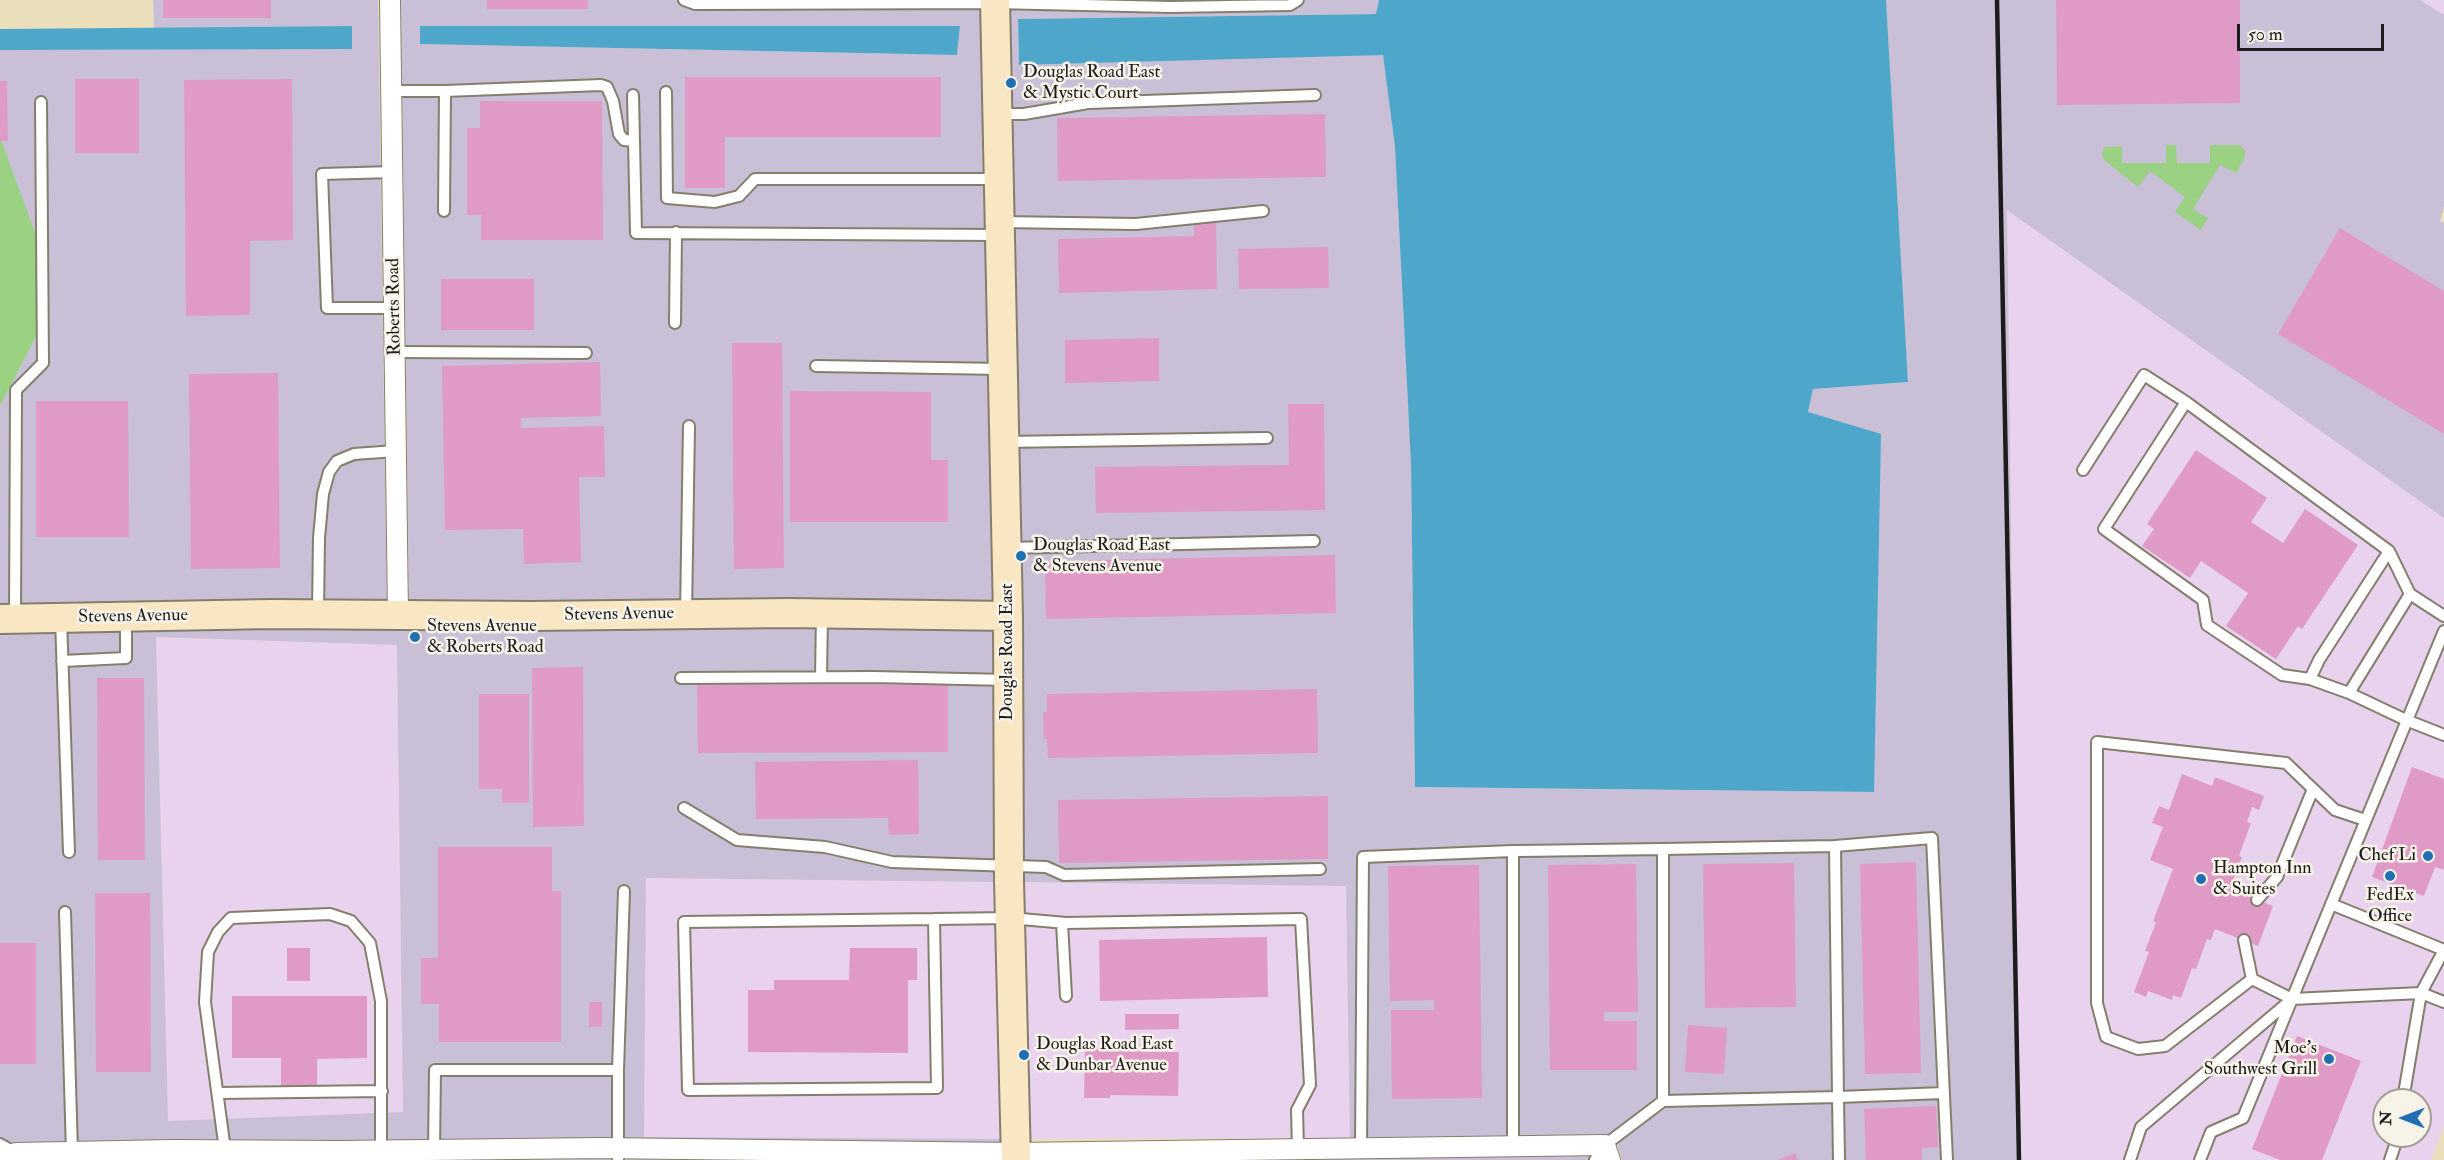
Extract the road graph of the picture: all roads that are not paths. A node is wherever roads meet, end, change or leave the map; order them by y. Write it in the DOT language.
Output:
graph roads {
  1 [pos="390,0"];
  2 [pos="684,0"];
  3 [pos="1298,0"];
  4 [pos="801,2"];
  5 [pos="927,2"];
  6 [pos="995,2"];
  7 [pos="392,91"];
  8 [pos="445,91"];
  9 [pos="666,92"];
  10 [pos="633,95"];
  11 [pos="1315,95"];
  12 [pos="40,102"];
  13 [pos="998,114"];
  14 [pos="634,141"];
  15 [pos="393,172"];
  16 [pos="999,179"];
  17 [pos="444,211"];
  18 [pos="1263,211"];
  19 [pos="1000,229"];
  20 [pos="676,232"];
  21 [pos="395,308"];
  22 [pos="675,323"];
  23 [pos="396,352"];
  24 [pos="585,353"];
  25 [pos="816,366"];
  26 [pos="1003,369"];
  27 [pos="2186,402"];
  28 [pos="689,426"];
  29 [pos="1267,438"];
  30 [pos="1004,442"];
  31 [pos="396,451"];
  32 [pos="2083,470"];
  33 [pos="1314,541"];
  34 [pos="1006,548"];
  35 [pos="2389,551"];
  36 [pos="2410,594"];
  37 [pos="318,614"];
  38 [pos="398,614"];
  39 [pos="822,614"];
  40 [pos="686,615"];
  41 [pos="1008,616"];
  42 [pos="2444,616"];
  43 [pos="126,617"];
  44 [pos="8,618"];
  45 [pos="61,618"];
  46 [pos="2444,631"];
  47 [pos="62,661"];
  48 [pos="821,677"];
  49 [pos="681,678"];
  50 [pos="2310,679"];
  51 [pos="1008,680"];
  52 [pos="2349,693"];
  53 [pos="2406,720"];
  54 [pos="2444,735"];
  55 [pos="2313,789"];
  56 [pos="684,808"];
  57 [pos="2365,820"];
  58 [pos="1835,846"];
  59 [pos="1663,849"];
  60 [pos="1513,850"];
  61 [pos="69,852"];
  62 [pos="1009,866"];
  63 [pos="1320,869"];
  64 [pos="624,891"];
  65 [pos="2257,900"];
  66 [pos="2331,904"];
  67 [pos="65,912"];
  68 [pos="1010,918"];
  69 [pos="934,919"];
  70 [pos="1062,923"];
  71 [pos="2244,940"];
  72 [pos="2444,950"];
  73 [pos="2252,979"];
  74 [pos="2421,993"];
  75 [pos="1066,996"];
  76 [pos="2292,999"];
  77 [pos="2444,1002"];
  78 [pos="618,1070"];
  79 [pos="2405,1088"];
  80 [pos="382,1091"];
  81 [pos="218,1093"];
  82 [pos="1944,1094"];
  83 [pos="1838,1097"];
  84 [pos="1663,1101"];
  85 [pos="1513,1146"];
  86 [pos="1298,1149"];
  87 [pos="225,1150"];
  88 [pos="381,1151"];
  89 [pos="5,1152"];
  90 [pos="72,1152"];
  91 [pos="1348,1152"];
  92 [pos="444,1154"];
  93 [pos="618,1154"];
  94 [pos="695,1155"];
  95 [pos="1603,1155"];
  96 [pos="339,1156"];
  97 [pos="1016,1156"];
  98 [pos="1839,1160"];
  99 [pos="1947,1160"];
  100 [pos="2130,1160"];
  101 [pos="2200,1160"];
  1 -- 7 [label="street, Roberts Road"];
  2 -- 4 [label="lane"];
  3 -- 6 [label="lane"];
  4 -- 5 [label="lane"];
  5 -- 6 [label="lane"];
  6 -- 13 [label="street, Douglas Road East"];
  7 -- 8 [label="lane"];
  7 -- 15 [label="street, Roberts Road"];
  8 -- 14 [label="lane"];
  8 -- 17 [label="lane"];
  9 -- 16 [label="lane"];
  10 -- 14 [label="lane"];
  11 -- 13 [label="lane"];
  12 -- 44 [label="lane"];
  13 -- 16 [label="street, Douglas Road East"];
  14 -- 20 [label="lane"];
  15 -- 21 [label="street, Roberts Road"];
  15 -- 21 [label="lane"];
  16 -- 19 [label="street, Douglas Road East"];
  18 -- 19 [label="lane"];
  19 -- 20 [label="lane"];
  19 -- 26 [label="street, Douglas Road East"];
  20 -- 22 [label="lane"];
  21 -- 23 [label="street, Roberts Road"];
  23 -- 24 [label="lane"];
  23 -- 31 [label="street, Roberts Road"];
  25 -- 26 [label="lane"];
  26 -- 30 [label="street, Douglas Road East"];
  27 -- 32 [label="lane"];
  27 -- 35 [label="lane"];
  27 -- 50 [label="lane"];
  28 -- 40 [label="lane"];
  29 -- 30 [label="lane"];
  30 -- 34 [label="street, Douglas Road East"];
  31 -- 37 [label="lane"];
  31 -- 38 [label="street, Roberts Road"];
  33 -- 34 [label="lane"];
  34 -- 41 [label="street, Douglas Road East"];
  35 -- 36 [label="lane"];
  35 -- 50 [label="lane"];
  36 -- 42 [label="lane"];
  36 -- 52 [label="lane"];
  37 -- 38 [label="street, Stevens Avenue"];
  37 -- 43 [label="street, Stevens Avenue"];
  38 -- 40 [label="street, Stevens Avenue"];
  39 -- 40 [label="street, Stevens Avenue"];
  39 -- 41 [label="street, Stevens Avenue"];
  39 -- 48 [label="lane"];
  41 -- 51 [label="street, Douglas Road East"];
  43 -- 45 [label="street, Stevens Avenue"];
  43 -- 47 [label="lane"];
  44 -- 45 [label="street, Stevens Avenue"];
  45 -- 47 [label="lane"];
  46 -- 53 [label="lane"];
  47 -- 61 [label="lane"];
  48 -- 49 [label="lane"];
  48 -- 51 [label="lane"];
  50 -- 52 [label="lane"];
  51 -- 62 [label="street, Douglas Road East"];
  52 -- 53 [label="lane"];
  53 -- 54 [label="lane"];
  53 -- 57 [label="lane"];
  55 -- 57 [label="lane"];
  55 -- 65 [label="lane"];
  55 -- 73 [label="lane"];
  56 -- 62 [label="lane"];
  57 -- 66 [label="lane"];
  58 -- 59 [label="lane"];
  58 -- 82 [label="lane"];
  58 -- 83 [label="lane"];
  59 -- 60 [label="lane"];
  59 -- 84 [label="lane"];
  60 -- 85 [label="lane"];
  60 -- 91 [label="lane"];
  62 -- 63 [label="lane"];
  62 -- 68 [label="street, Douglas Road East"];
  64 -- 78 [label="lane"];
  66 -- 72 [label="lane"];
  66 -- 76 [label="lane"];
  67 -- 90 [label="lane"];
  68 -- 69 [label="lane"];
  68 -- 70 [label="lane"];
  68 -- 97 [label="street, Douglas Road East"];
  69 -- 69 [label="lane"];
  70 -- 75 [label="lane"];
  70 -- 86 [label="lane"];
  71 -- 73 [label="lane"];
  72 -- 74 [label="lane"];
  73 -- 76 [label="lane"];
  74 -- 76 [label="lane"];
  74 -- 77 [label="lane"];
  74 -- 79 [label="lane"];
  76 -- 100 [label="lane"];
  76 -- 101 [label="lane"];
  78 -- 92 [label="lane"];
  78 -- 93 [label="lane"];
  80 -- 81 [label="lane"];
  80 -- 81 [label="lane"];
  80 -- 88 [label="lane"];
  81 -- 87 [label="lane"];
  82 -- 83 [label="lane"];
  82 -- 99 [label="lane"];
  83 -- 84 [label="lane"];
  83 -- 98 [label="lane"];
  84 -- 95 [label="lane"];
  85 -- 91 [label="street"];
  85 -- 95 [label="street"];
  86 -- 91 [label="street"];
  86 -- 97 [label="street"];
  87 -- 90 [label="street"];
  87 -- 96 [label="street"];
  88 -- 92 [label="street"];
  88 -- 96 [label="street"];
  89 -- 90 [label="street"];
  92 -- 93 [label="street"];
  93 -- 94 [label="street"];
  94 -- 97 [label="street"];
}
